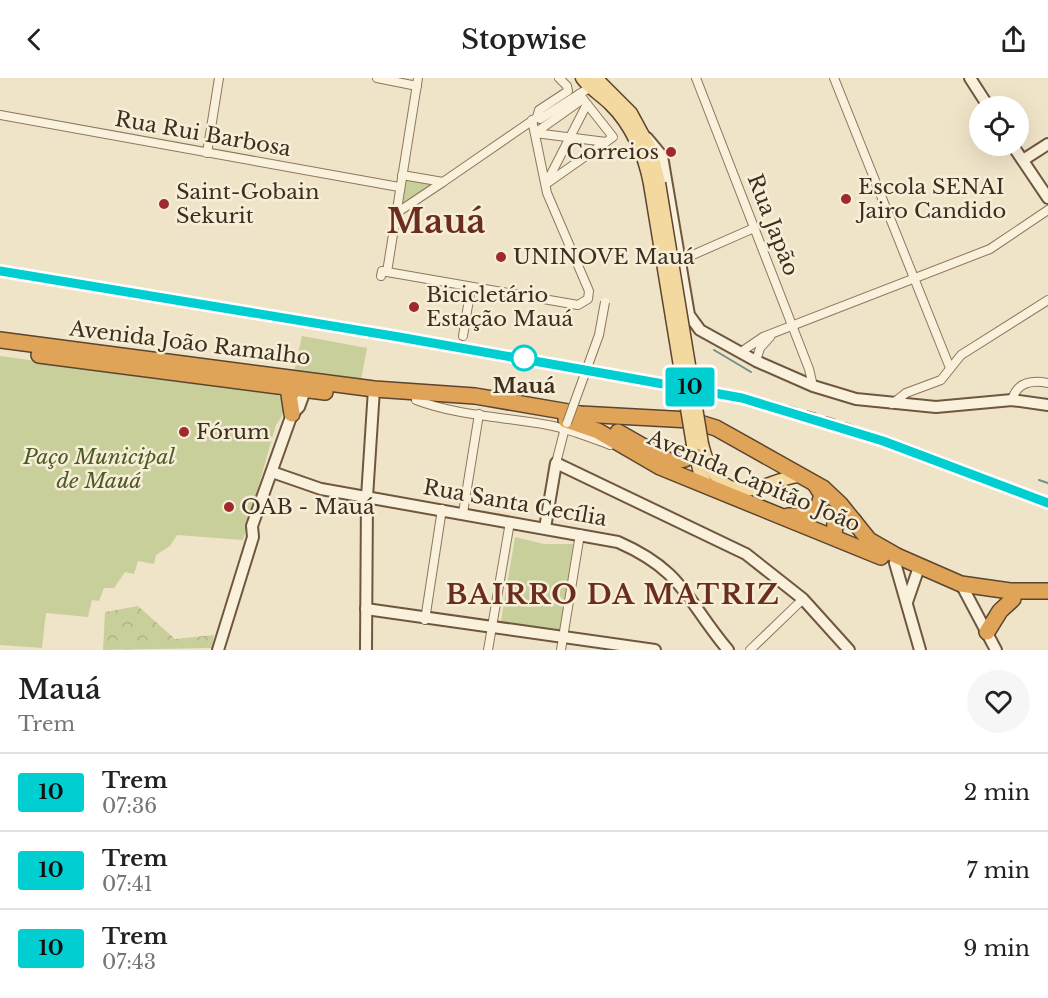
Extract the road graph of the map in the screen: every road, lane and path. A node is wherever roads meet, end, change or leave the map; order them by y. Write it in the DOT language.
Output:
graph roads {
  1 [pos="219,78"];
  2 [pos="377,78"];
  3 [pos="559,78"];
  4 [pos="696,78"];
  5 [pos="834,78"];
  6 [pos="970,78"];
  7 [pos="417,82"];
  8 [pos="607,83"];
  9 [pos="586,90"];
  10 [pos="982,96"];
  11 [pos="0,115"];
  12 [pos="535,118"];
  13 [pos="641,131"];
  14 [pos="535,133"];
  15 [pos="570,137"];
  16 [pos="1048,144"];
  17 [pos="606,145"];
  18 [pos="207,153"];
  19 [pos="1020,156"];
  20 [pos="1023,160"];
  21 [pos="402,175"];
  22 [pos="443,182"];
  23 [pos="546,184"];
  24 [pos="654,184"];
  25 [pos="399,187"];
  26 [pos="1048,198"];
  27 [pos="1048,210"];
  28 [pos="395,214"];
  29 [pos="754,228"];
  30 [pos="679,261"];
  31 [pos="914,279"];
  32 [pos="471,287"];
  33 [pos="1048,300"];
  34 [pos="605,302"];
  35 [pos="793,327"];
  36 [pos="773,335"];
  37 [pos="463,336"];
  38 [pos="0,340"];
  39 [pos="0,350"];
  40 [pos="741,352"];
  41 [pos="756,361"];
  42 [pos="950,368"];
  43 [pos="1048,383"];
  44 [pos="307,385"];
  45 [pos="813,386"];
  46 [pos="288,388"];
  47 [pos="374,393"];
  48 [pos="416,400"];
  49 [pos="1012,400"];
  50 [pos="892,404"];
  51 [pos="1048,405"];
  52 [pos="292,414"];
  53 [pos="479,414"];
  54 [pos="580,414"];
  55 [pos="566,426"];
  56 [pos="696,446"];
  57 [pos="639,457"];
  58 [pos="556,463"];
  59 [pos="272,472"];
  60 [pos="805,478"];
  61 [pos="708,487"];
  62 [pos="367,497"];
  63 [pos="442,509"];
  64 [pos="463,513"];
  65 [pos="776,514"];
  66 [pos="854,521"];
  67 [pos="510,522"];
  68 [pos="545,528"];
  69 [pos="580,534"];
  70 [pos="834,537"];
  71 [pos="895,563"];
  72 [pos="917,573"];
  73 [pos="964,588"];
  74 [pos="1048,591"];
  75 [pos="803,599"];
  76 [pos="1013,599"];
  77 [pos="1048,599"];
  78 [pos="908,602"];
  79 [pos="366,609"];
  80 [pos="425,620"];
  81 [pos="492,628"];
  82 [pos="987,632"];
  83 [pos="715,635"];
  84 [pos="563,637"];
  85 [pos="627,648"];
  86 [pos="218,650"];
  87 [pos="366,650"];
  88 [pos="488,650"];
  89 [pos="561,650"];
  90 [pos="655,650"];
  91 [pos="721,650"];
  92 [pos="728,650"];
  93 [pos="750,650"];
  94 [pos="849,650"];
  95 [pos="920,650"];
  96 [pos="996,650"];
  1 -- 18 [label="street"];
  2 -- 7 [label="street"];
  3 -- 12 [label="street"];
  4 -- 29 [label="street, Rua Japão"];
  5 -- 31 [label="street"];
  6 -- 10 [label="street"];
  7 -- 21 [label="street"];
  8 -- 9 [label="main road"];
  8 -- 13 [label="main road"];
  9 -- 12 [label="street"];
  9 -- 14 [label="street"];
  9 -- 15 [label="street"];
  9 -- 17 [label="street"];
  9 -- 24 [label="main road"];
  11 -- 18 [label="street, Rua Rui Barbosa"];
  12 -- 14 [label="street"];
  12 -- 22 [label="street"];
  13 -- 24 [label="main road"];
  13 -- 30 [label="street"];
  14 -- 15 [label="street"];
  14 -- 23 [label="street"];
  15 -- 17 [label="street"];
  15 -- 23 [label="street"];
  16 -- 20 [label="street"];
  17 -- 23 [label="street"];
  18 -- 25 [label="street, Rua Rui Barbosa"];
  19 -- 20 [label="street"];
  20 -- 26 [label="street"];
  21 -- 22 [label="street"];
  21 -- 25 [label="street"];
  22 -- 28 [label="street"];
  23 -- 32 [label="street"];
  24 -- 56 [label="main road, bridge"];
  25 -- 28 [label="street"];
  27 -- 31 [label="street"];
  28 -- 32 [label="street"];
  29 -- 30 [label="street"];
  29 -- 35 [label="street, Rua Japão"];
  30 -- 40 [label="street"];
  31 -- 35 [label="street"];
  31 -- 42 [label="street"];
  32 -- 37 [label="street"];
  33 -- 42 [label="street"];
  34 -- 55 [label="street, bridge"];
  35 -- 36 [label="street"];
  35 -- 45 [label="street, Rua Japão"];
  36 -- 40 [label="street"];
  36 -- 41 [label="street"];
  38 -- 44 [label="highway, Avenida João Ramalho"];
  39 -- 46 [label="highway, Avenida João Ramalho"];
  40 -- 41 [label="street"];
  41 -- 45 [label="street"];
  42 -- 50 [label="street"];
  43 -- 49 [label="street"];
  44 -- 46 [label="highway, Avenida João Ramalho"];
  44 -- 47 [label="highway, Avenida João Ramalho"];
  44 -- 47 [label="highway, Avenida João Ramalho"];
  44 -- 52 [label="street"];
  45 -- 50 [label="street"];
  46 -- 52 [label="highway"];
  47 -- 48 [label="highway, Avenida Capitão João"];
  47 -- 54 [label="highway, Avenida Capitão João"];
  47 -- 62 [label="street"];
  48 -- 53 [label="street"];
  48 -- 57 [label="highway, Avenida Capitão João"];
  49 -- 50 [label="street"];
  49 -- 51 [label="street"];
  52 -- 59 [label="street"];
  53 -- 55 [label="street"];
  53 -- 64 [label="street"];
  54 -- 56 [label="highway"];
  54 -- 60 [label="highway, Avenida Capitão João"];
  55 -- 57 [label="street"];
  55 -- 58 [label="street"];
  56 -- 60 [label="main road"];
  56 -- 61 [label="main road"];
  57 -- 61 [label="highway, Avenida Capitão João"];
  58 -- 68 [label="street"];
  58 -- 75 [label="street"];
  59 -- 62 [label="street, Rua Santa Cecília"];
  59 -- 86 [label="street"];
  60 -- 65 [label="highway"];
  60 -- 66 [label="highway, Avenida Capitão João"];
  61 -- 65 [label="highway, Avenida Capitão João"];
  62 -- 63 [label="street, Rua Santa Cecília"];
  62 -- 79 [label="street"];
  63 -- 64 [label="street, Rua Santa Cecília"];
  63 -- 80 [label="street"];
  64 -- 67 [label="street, Rua Santa Cecília"];
  65 -- 70 [label="highway, Avenida Capitão João"];
  66 -- 70 [label="highway"];
  66 -- 73 [label="highway, Avenida Capitão João"];
  67 -- 68 [label="street, Rua Santa Cecília"];
  67 -- 81 [label="street"];
  68 -- 69 [label="street, Rua Santa Cecília"];
  69 -- 83 [label="street, Rua Santa Cecília"];
  69 -- 84 [label="street"];
  70 -- 71 [label="highway, Avenida Capitão João"];
  71 -- 72 [label="highway, Avenida Capitão João"];
  71 -- 78 [label="street"];
  72 -- 73 [label="highway, Avenida Capitão João"];
  72 -- 78 [label="street"];
  73 -- 74 [label="highway, Avenida Capitão João"];
  73 -- 76 [label="highway, Avenida Capitão João"];
  73 -- 82 [label="street"];
  75 -- 93 [label="street"];
  75 -- 94 [label="street"];
  76 -- 77 [label="highway, Avenida Capitão João"];
  76 -- 82 [label="highway"];
  78 -- 95 [label="street"];
  79 -- 80 [label="street"];
  79 -- 87 [label="street"];
  80 -- 81 [label="street"];
  81 -- 84 [label="street"];
  81 -- 88 [label="street"];
  82 -- 96 [label="street"];
  83 -- 91 [label="street, Rua Santa Cecília"];
  83 -- 92 [label="street, Rua Santa Cecília"];
  84 -- 85 [label="street"];
  84 -- 89 [label="street"];
  85 -- 90 [label="street"];
}
